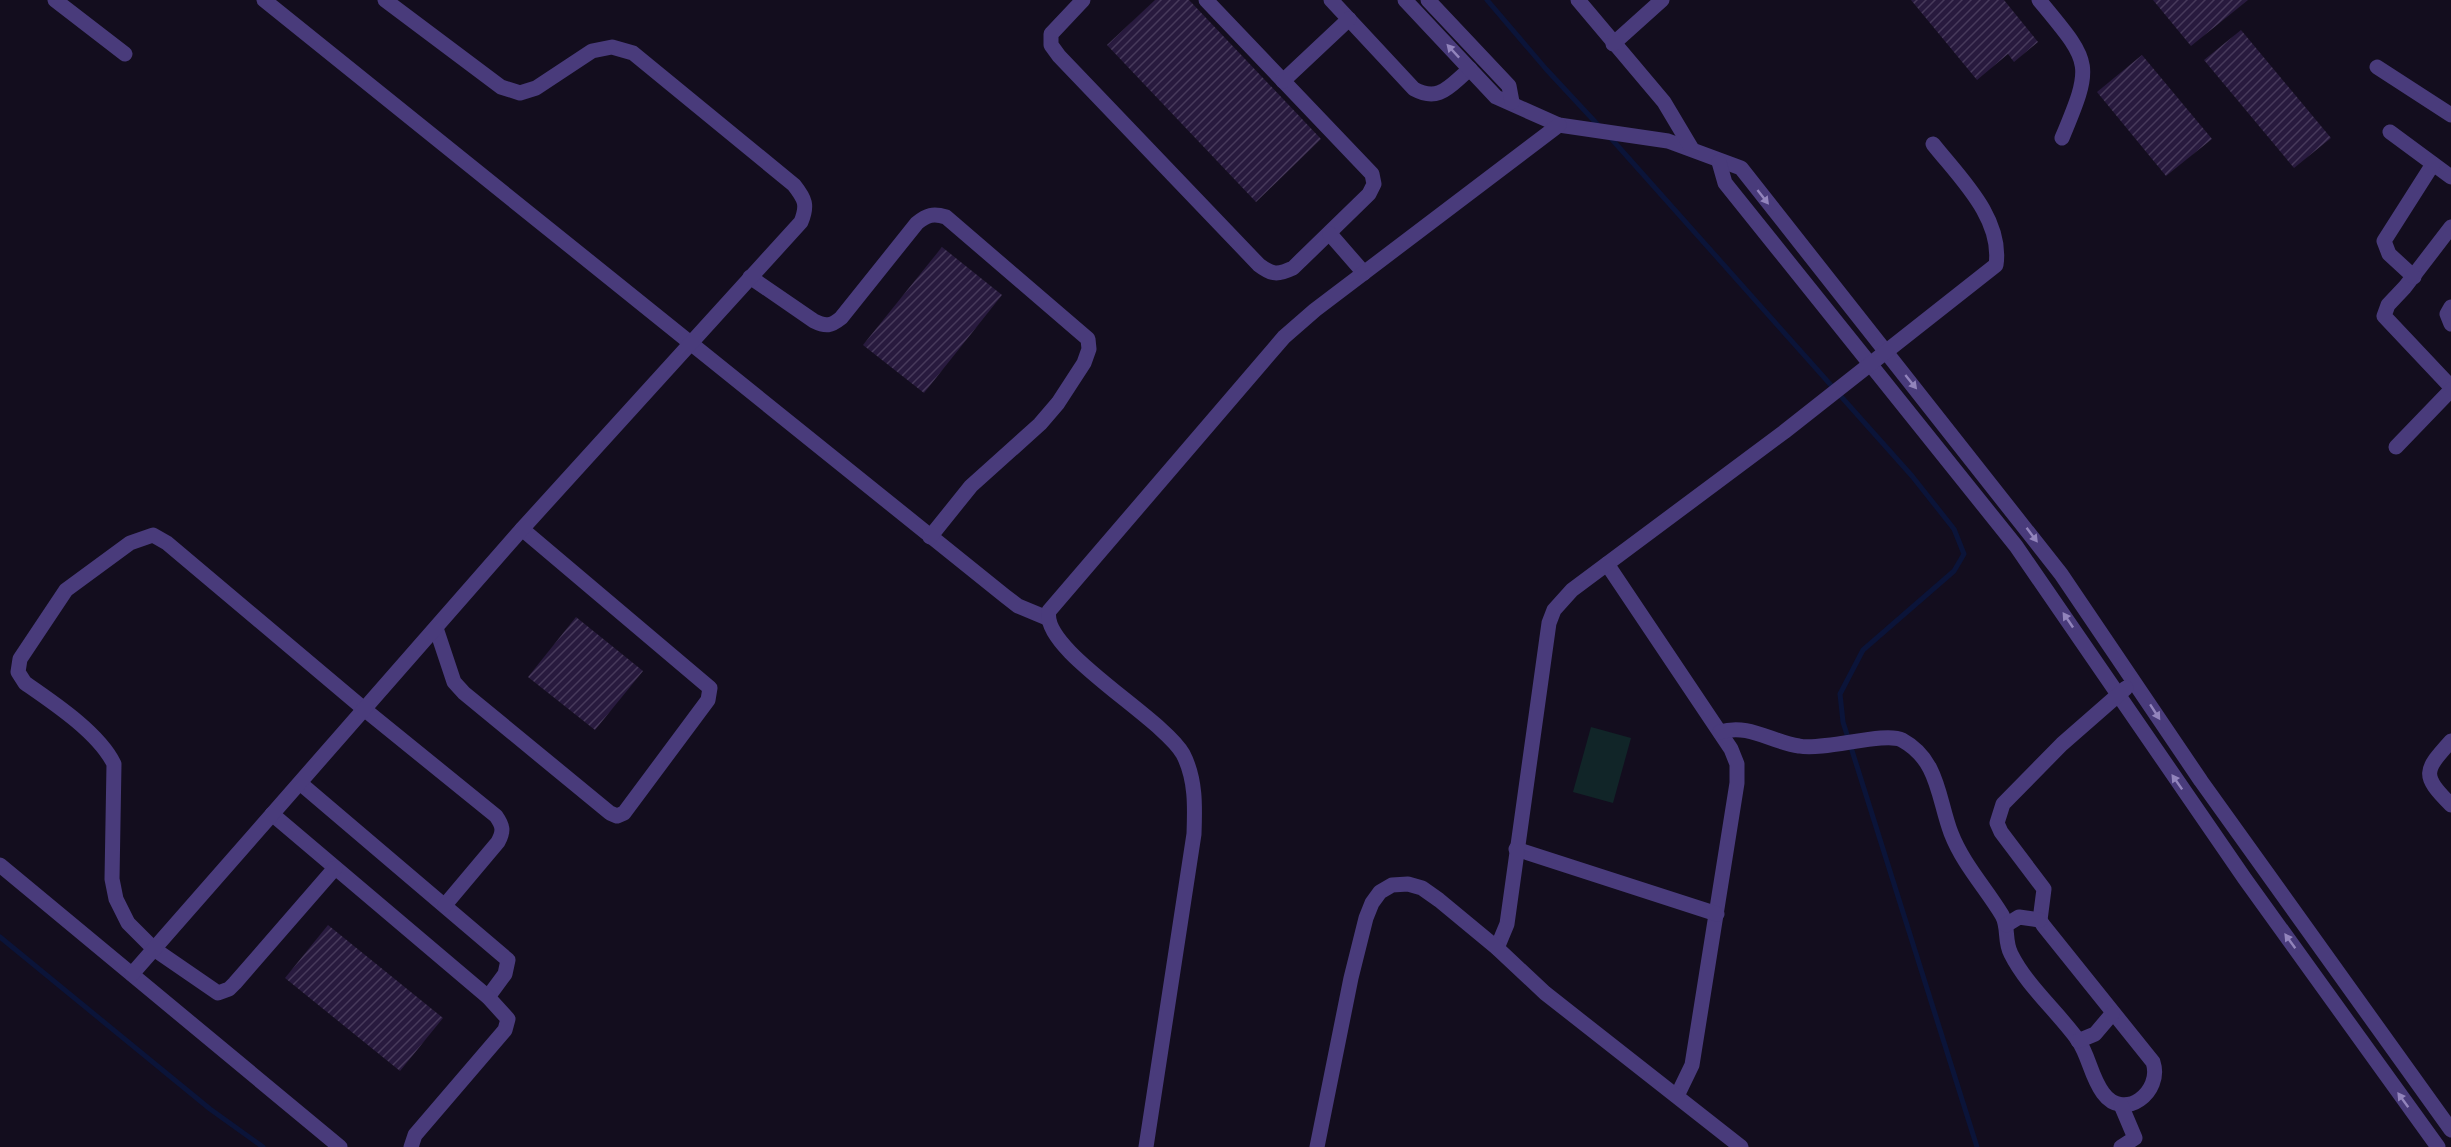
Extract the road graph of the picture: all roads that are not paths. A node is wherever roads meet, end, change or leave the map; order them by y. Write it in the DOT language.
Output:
graph roads {
  1 [pos="55,0"];
  2 [pos="386,0"];
  3 [pos="1083,0"];
  4 [pos="1206,0"];
  5 [pos="1331,0"];
  6 [pos="1405,0"];
  7 [pos="1428,0"];
  8 [pos="1578,0"];
  9 [pos="1662,0"];
  10 [pos="2039,0"];
  11 [pos="274,3"];
  12 [pos="1348,19"];
  13 [pos="1613,44"];
  14 [pos="125,54"];
  15 [pos="2377,68"];
  16 [pos="1470,69"];
  17 [pos="1283,81"];
  18 [pos="1512,102"];
  19 [pos="2451,115"];
  20 [pos="1559,125"];
  21 [pos="2390,132"];
  22 [pos="2062,138"];
  23 [pos="1933,144"];
  24 [pos="1692,148"];
  25 [pos="1719,162"];
  26 [pos="2433,164"];
  27 [pos="2451,177"];
  28 [pos="2451,227"];
  29 [pos="1330,234"];
  30 [pos="1365,273"];
  31 [pos="2414,276"];
  32 [pos="750,278"];
  33 [pos="2451,307"];
  34 [pos="2451,324"];
  35 [pos="689,344"];
  36 [pos="1887,352"];
  37 [pos="1871,364"];
  38 [pos="2451,389"];
  39 [pos="2396,447"];
  40 [pos="522,529"];
  41 [pos="930,537"];
  42 [pos="1607,564"];
  43 [pos="1047,618"];
  44 [pos="436,628"];
  45 [pos="2135,681"];
  46 [pos="2118,695"];
  47 [pos="364,709"];
  48 [pos="1720,732"];
  49 [pos="2451,741"];
  50 [pos="300,783"];
  51 [pos="2451,805"];
  52 [pos="272,814"];
  53 [pos="1516,849"];
  54 [pos="0,866"];
  55 [pos="335,868"];
  56 [pos="445,905"];
  57 [pos="1717,914"];
  58 [pos="2040,920"];
  59 [pos="2006,925"];
  60 [pos="1497,948"];
  61 [pos="154,949"];
  62 [pos="132,974"];
  63 [pos="488,998"];
  64 [pos="2112,1014"];
  65 [pos="2078,1041"];
  66 [pos="1677,1096"];
  67 [pos="2121,1105"];
  68 [pos="2451,1130"];
  69 [pos="340,1147"];
  70 [pos="411,1147"];
  71 [pos="1146,1147"];
  72 [pos="1317,1147"];
  73 [pos="1741,1147"];
  74 [pos="2121,1147"];
  75 [pos="2438,1147"];
  1 -- 14 [label="street"];
  2 -- 32 [label="street"];
  3 -- 29 [label="street"];
  4 -- 17 [label="street"];
  5 -- 12 [label="street"];
  16 -- 6 [label="street, one-way"];
  7 -- 18 [label="street"];
  8 -- 13 [label="street"];
  9 -- 13 [label="street"];
  10 -- 22 [label="street"];
  11 -- 35 [label="street"];
  12 -- 16 [label="street"];
  12 -- 17 [label="street"];
  13 -- 24 [label="street"];
  15 -- 19 [label="street"];
  16 -- 18 [label="street"];
  17 -- 29 [label="street"];
  18 -- 20 [label="street"];
  20 -- 24 [label="street"];
  20 -- 30 [label="street"];
  21 -- 26 [label="street"];
  23 -- 36 [label="street"];
  24 -- 25 [label="street"];
  25 -- 36 [label="street, one-way"];
  25 -- 37 [label="street"];
  26 -- 27 [label="street"];
  26 -- 31 [label="street"];
  28 -- 31 [label="street"];
  29 -- 30 [label="street"];
  30 -- 43 [label="street"];
  31 -- 38 [label="street"];
  32 -- 35 [label="street"];
  32 -- 41 [label="street"];
  33 -- 34 [label="street"];
  35 -- 40 [label="street"];
  35 -- 41 [label="street"];
  36 -- 37 [label="street"];
  36 -- 45 [label="street, one-way"];
  37 -- 42 [label="street"];
  46 -- 37 [label="street, one-way"];
  38 -- 39 [label="street"];
  40 -- 44 [label="street"];
  40 -- 44 [label="street"];
  41 -- 43 [label="street"];
  42 -- 48 [label="street"];
  42 -- 53 [label="street"];
  43 -- 71 [label="street"];
  44 -- 47 [label="street"];
  45 -- 46 [label="street"];
  45 -- 68 [label="street, one-way"];
  46 -- 58 [label="street"];
  75 -- 46 [label="street, one-way"];
  47 -- 50 [label="street"];
  47 -- 56 [label="street"];
  47 -- 61 [label="street"];
  48 -- 57 [label="street"];
  48 -- 59 [label="street"];
  49 -- 51 [label="street"];
  50 -- 52 [label="street"];
  50 -- 56 [label="street"];
  52 -- 55 [label="street"];
  52 -- 61 [label="street"];
  53 -- 57 [label="street"];
  53 -- 60 [label="street"];
  54 -- 62 [label="street"];
  55 -- 61 [label="street"];
  55 -- 63 [label="street"];
  56 -- 63 [label="street"];
  57 -- 66 [label="street"];
  58 -- 59 [label="street"];
  58 -- 64 [label="street"];
  59 -- 65 [label="street"];
  60 -- 66 [label="street"];
  60 -- 72 [label="street"];
  61 -- 62 [label="street"];
  62 -- 69 [label="street"];
  63 -- 70 [label="street"];
  64 -- 65 [label="street"];
  64 -- 67 [label="street"];
  65 -- 67 [label="street"];
  66 -- 73 [label="street"];
  67 -- 74 [label="street"];
}
